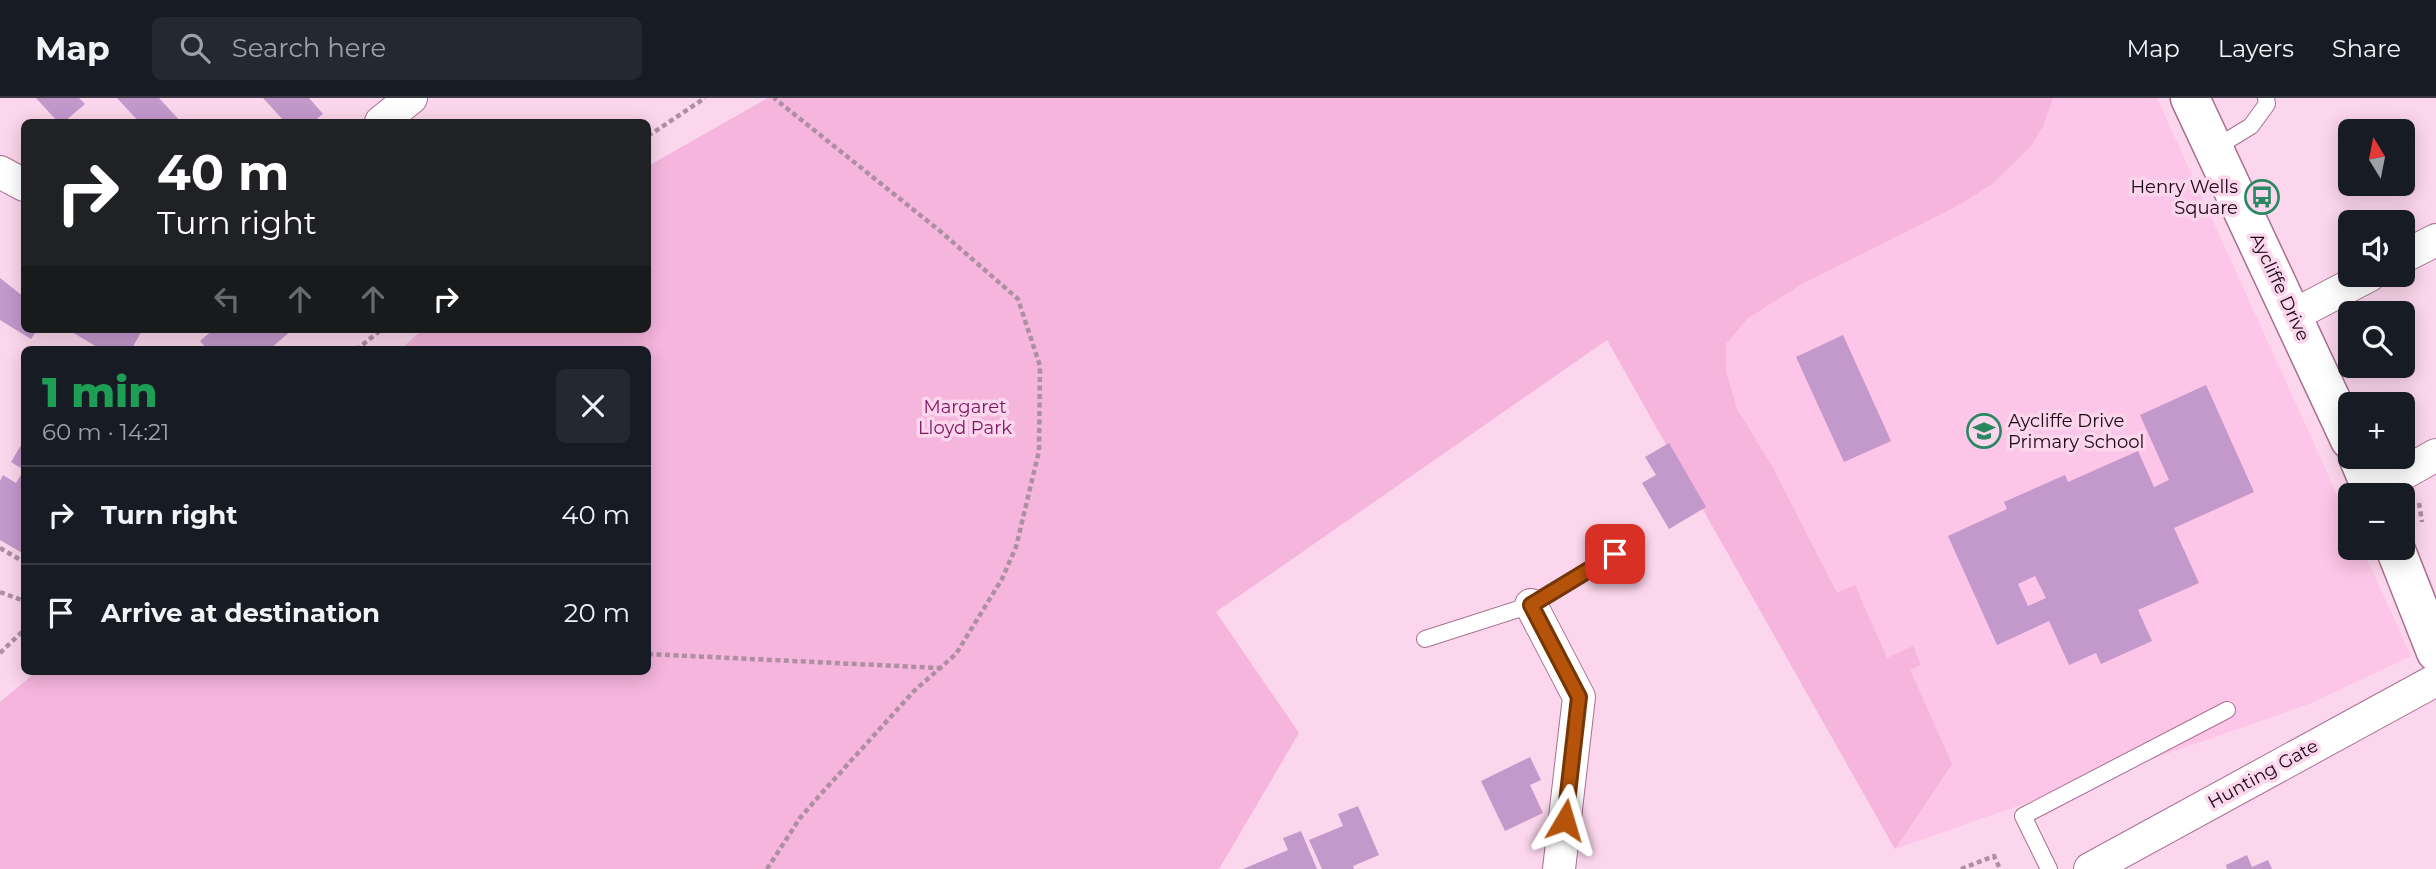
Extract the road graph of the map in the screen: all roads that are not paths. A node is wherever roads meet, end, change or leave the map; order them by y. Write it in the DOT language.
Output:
graph roads {
  1 [pos="411,98"];
  2 [pos="2190,98"];
  3 [pos="2266,98"];
  4 [pos="385,119"];
  5 [pos="2215,148"];
  6 [pos="0,172"];
  7 [pos="21,184"];
  8 [pos="2436,240"];
  9 [pos="2415,251"];
  10 [pos="2348,287"];
  11 [pos="2294,316"];
  12 [pos="2338,413"];
  13 [pos="2436,455"];
  14 [pos="2368,481"];
  15 [pos="1615,554"];
  16 [pos="2400,560"];
  17 [pos="1531,605"];
  18 [pos="1425,639"];
  19 [pos="2436,652"];
  20 [pos="2436,680"];
  21 [pos="2227,710"];
  22 [pos="1559,869"];
  23 [pos="2049,869"];
  24 [pos="2090,869"];
  1 -- 4 [label="street"];
  2 -- 5 [label="street, Aycliffe Drive"];
  3 -- 5 [label="lane"];
  5 -- 11 [label="street, Aycliffe Drive"];
  6 -- 7 [label="street"];
  8 -- 9 [label="street"];
  10 -- 11 [label="street"];
  11 -- 12 [label="street, Aycliffe Drive"];
  13 -- 14 [label="street"];
  15 -- 17 [label="lane"];
  16 -- 19 [label="street"];
  17 -- 18 [label="lane"];
  17 -- 22 [label="street"];
  20 -- 24 [label="street, Hunting Gate"];
  21 -- 23 [label="lane"];
}
